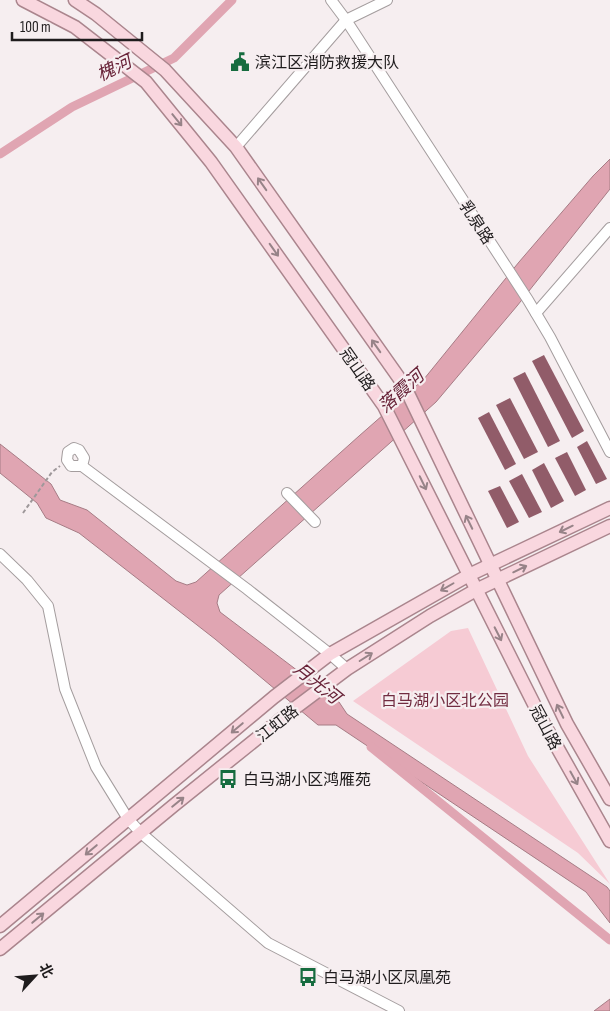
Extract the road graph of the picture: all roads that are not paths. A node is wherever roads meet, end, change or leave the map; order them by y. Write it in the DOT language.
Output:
graph roads {
  1 [pos="23,0"];
  2 [pos="75,0"];
  3 [pos="331,0"];
  4 [pos="387,0"];
  5 [pos="346,20"];
  6 [pos="236,147"];
  7 [pos="610,228"];
  8 [pos="536,313"];
  9 [pos="610,452"];
  10 [pos="82,466"];
  11 [pos="287,493"];
  12 [pos="610,508"];
  13 [pos="315,522"];
  14 [pos="610,526"];
  15 [pos="0,554"];
  16 [pos="490,566"];
  17 [pos="469,575"];
  18 [pos="497,580"];
  19 [pos="476,590"];
  20 [pos="330,654"];
  21 [pos="347,669"];
  22 [pos="610,799"];
  23 [pos="128,819"];
  24 [pos="141,833"];
  25 [pos="610,841"];
  26 [pos="0,926"];
  27 [pos="0,949"];
  28 [pos="399,1011"];
  1 -- 17 [label="main road, 冠山路, one-way"];
  2 -- 6 [label="main road, 冠山路"];
  3 -- 5 [label="street, 乳泉路"];
  4 -- 5 [label="street"];
  5 -- 6 [label="street"];
  5 -- 8 [label="street, 乳泉路"];
  16 -- 6 [label="main road, 冠山路, one-way"];
  7 -- 8 [label="street"];
  8 -- 9 [label="street, 乳泉路"];
  10 -- 20 [label="street"];
  11 -- 13 [label="street"];
  12 -- 16 [label="main road, 江虹路, one-way"];
  18 -- 14 [label="main road, 江虹路, one-way"];
  15 -- 23 [label="street"];
  16 -- 17 [label="main road, 江虹路"];
  16 -- 18 [label="main road, 冠山路"];
  17 -- 19 [label="main road, 冠山路"];
  17 -- 20 [label="main road, 江虹路, one-way"];
  18 -- 19 [label="main road, 江虹路"];
  22 -- 18 [label="main road, 冠山路, one-way"];
  21 -- 19 [label="main road, 江虹路, one-way"];
  19 -- 25 [label="main road, 冠山路, one-way"];
  20 -- 21 [label="street"];
  20 -- 23 [label="main road, 江虹路, one-way"];
  24 -- 21 [label="main road, 江虹路, one-way"];
  23 -- 24 [label="street"];
  23 -- 26 [label="main road, 江虹路, one-way"];
  27 -- 24 [label="main road, 江虹路, one-way"];
  24 -- 28 [label="street"];
}
